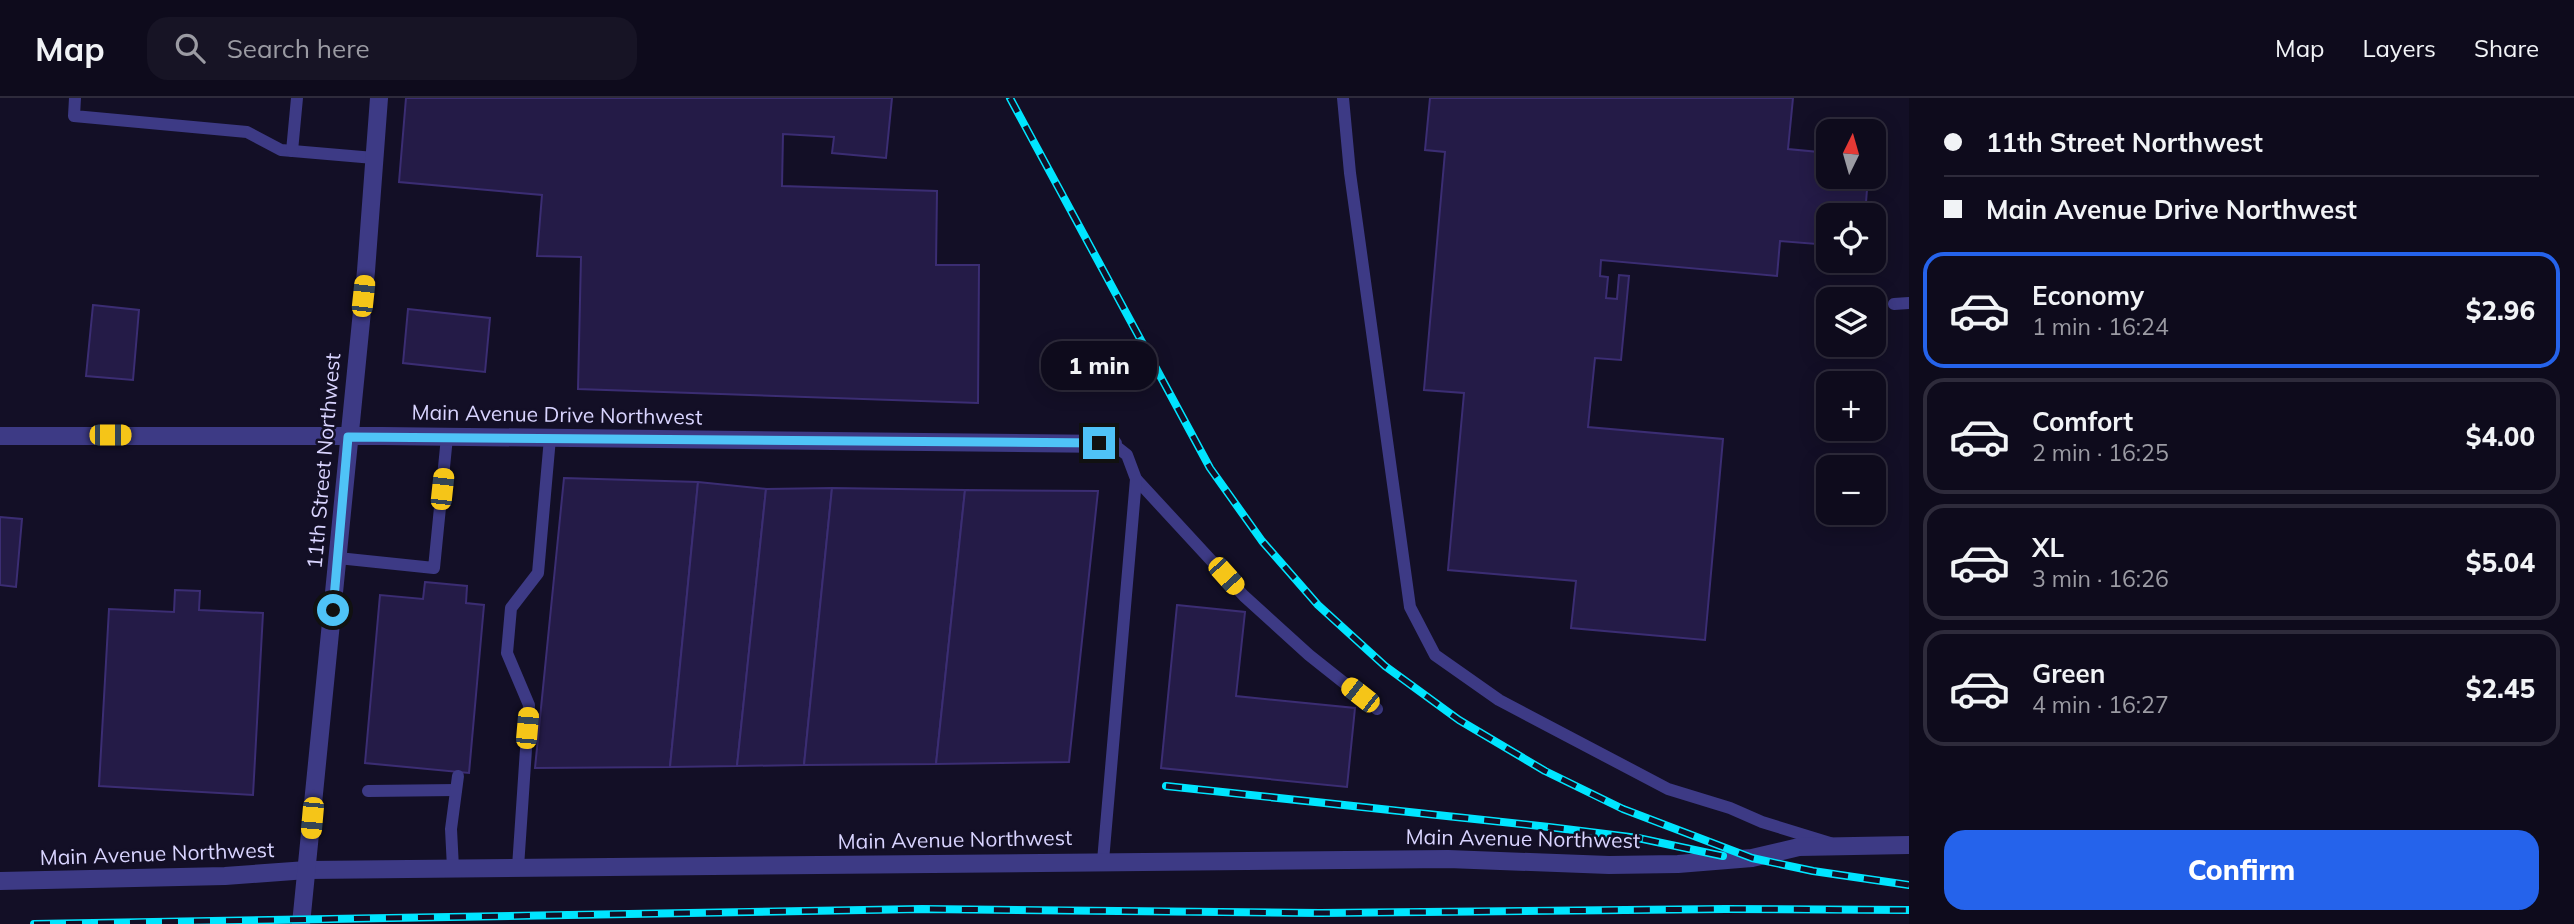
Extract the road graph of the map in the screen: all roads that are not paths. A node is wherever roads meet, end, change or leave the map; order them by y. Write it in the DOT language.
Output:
graph roads {
  1 [pos="75,98"];
  2 [pos="296,98"];
  3 [pos="379,98"];
  4 [pos="1343,98"];
  5 [pos="292,151"];
  6 [pos="374,158"];
  7 [pos="1894,303"];
  8 [pos="1909,303"];
  9 [pos="0,436"];
  10 [pos="348,437"];
  11 [pos="447,437"];
  12 [pos="550,438"];
  13 [pos="1113,444"];
  14 [pos="1136,479"];
  15 [pos="338,558"];
  16 [pos="1377,709"];
  17 [pos="458,776"];
  18 [pos="456,790"];
  19 [pos="368,791"];
  20 [pos="1909,845"];
  21 [pos="1839,846"];
  22 [pos="1103,861"];
  23 [pos="518,867"];
  24 [pos="453,868"];
  25 [pos="307,870"];
  26 [pos="0,881"];
  27 [pos="301,924"];
  1 -- 5 [label="lane"];
  2 -- 5 [label="lane"];
  3 -- 6 [label="street, 11th Street Northwest"];
  4 -- 21 [label="lane"];
  5 -- 6 [label="lane"];
  6 -- 10 [label="street, 11th Street Northwest"];
  7 -- 8 [label="lane"];
  9 -- 10 [label="street, Main Avenue Drive Northwest"];
  10 -- 11 [label="street, Main Avenue Drive Northwest"];
  10 -- 15 [label="street, 11th Street Northwest"];
  11 -- 12 [label="street, Main Avenue Drive Northwest"];
  11 -- 15 [label="lane"];
  12 -- 13 [label="street, Main Avenue Drive Northwest"];
  12 -- 23 [label="lane"];
  13 -- 14 [label="lane"];
  14 -- 16 [label="lane"];
  14 -- 22 [label="lane"];
  15 -- 25 [label="street, 11th Street Northwest"];
  17 -- 18 [label="lane"];
  18 -- 19 [label="lane"];
  18 -- 24 [label="lane"];
  20 -- 21 [label="street, Main Avenue Northwest"];
  21 -- 22 [label="street, Main Avenue Northwest"];
  22 -- 23 [label="street, Main Avenue Northwest"];
  23 -- 24 [label="street, Main Avenue Northwest"];
  24 -- 25 [label="street, Main Avenue Northwest"];
  25 -- 26 [label="street, Main Avenue Northwest"];
  25 -- 27 [label="street, 11th Street Northwest"];
}
